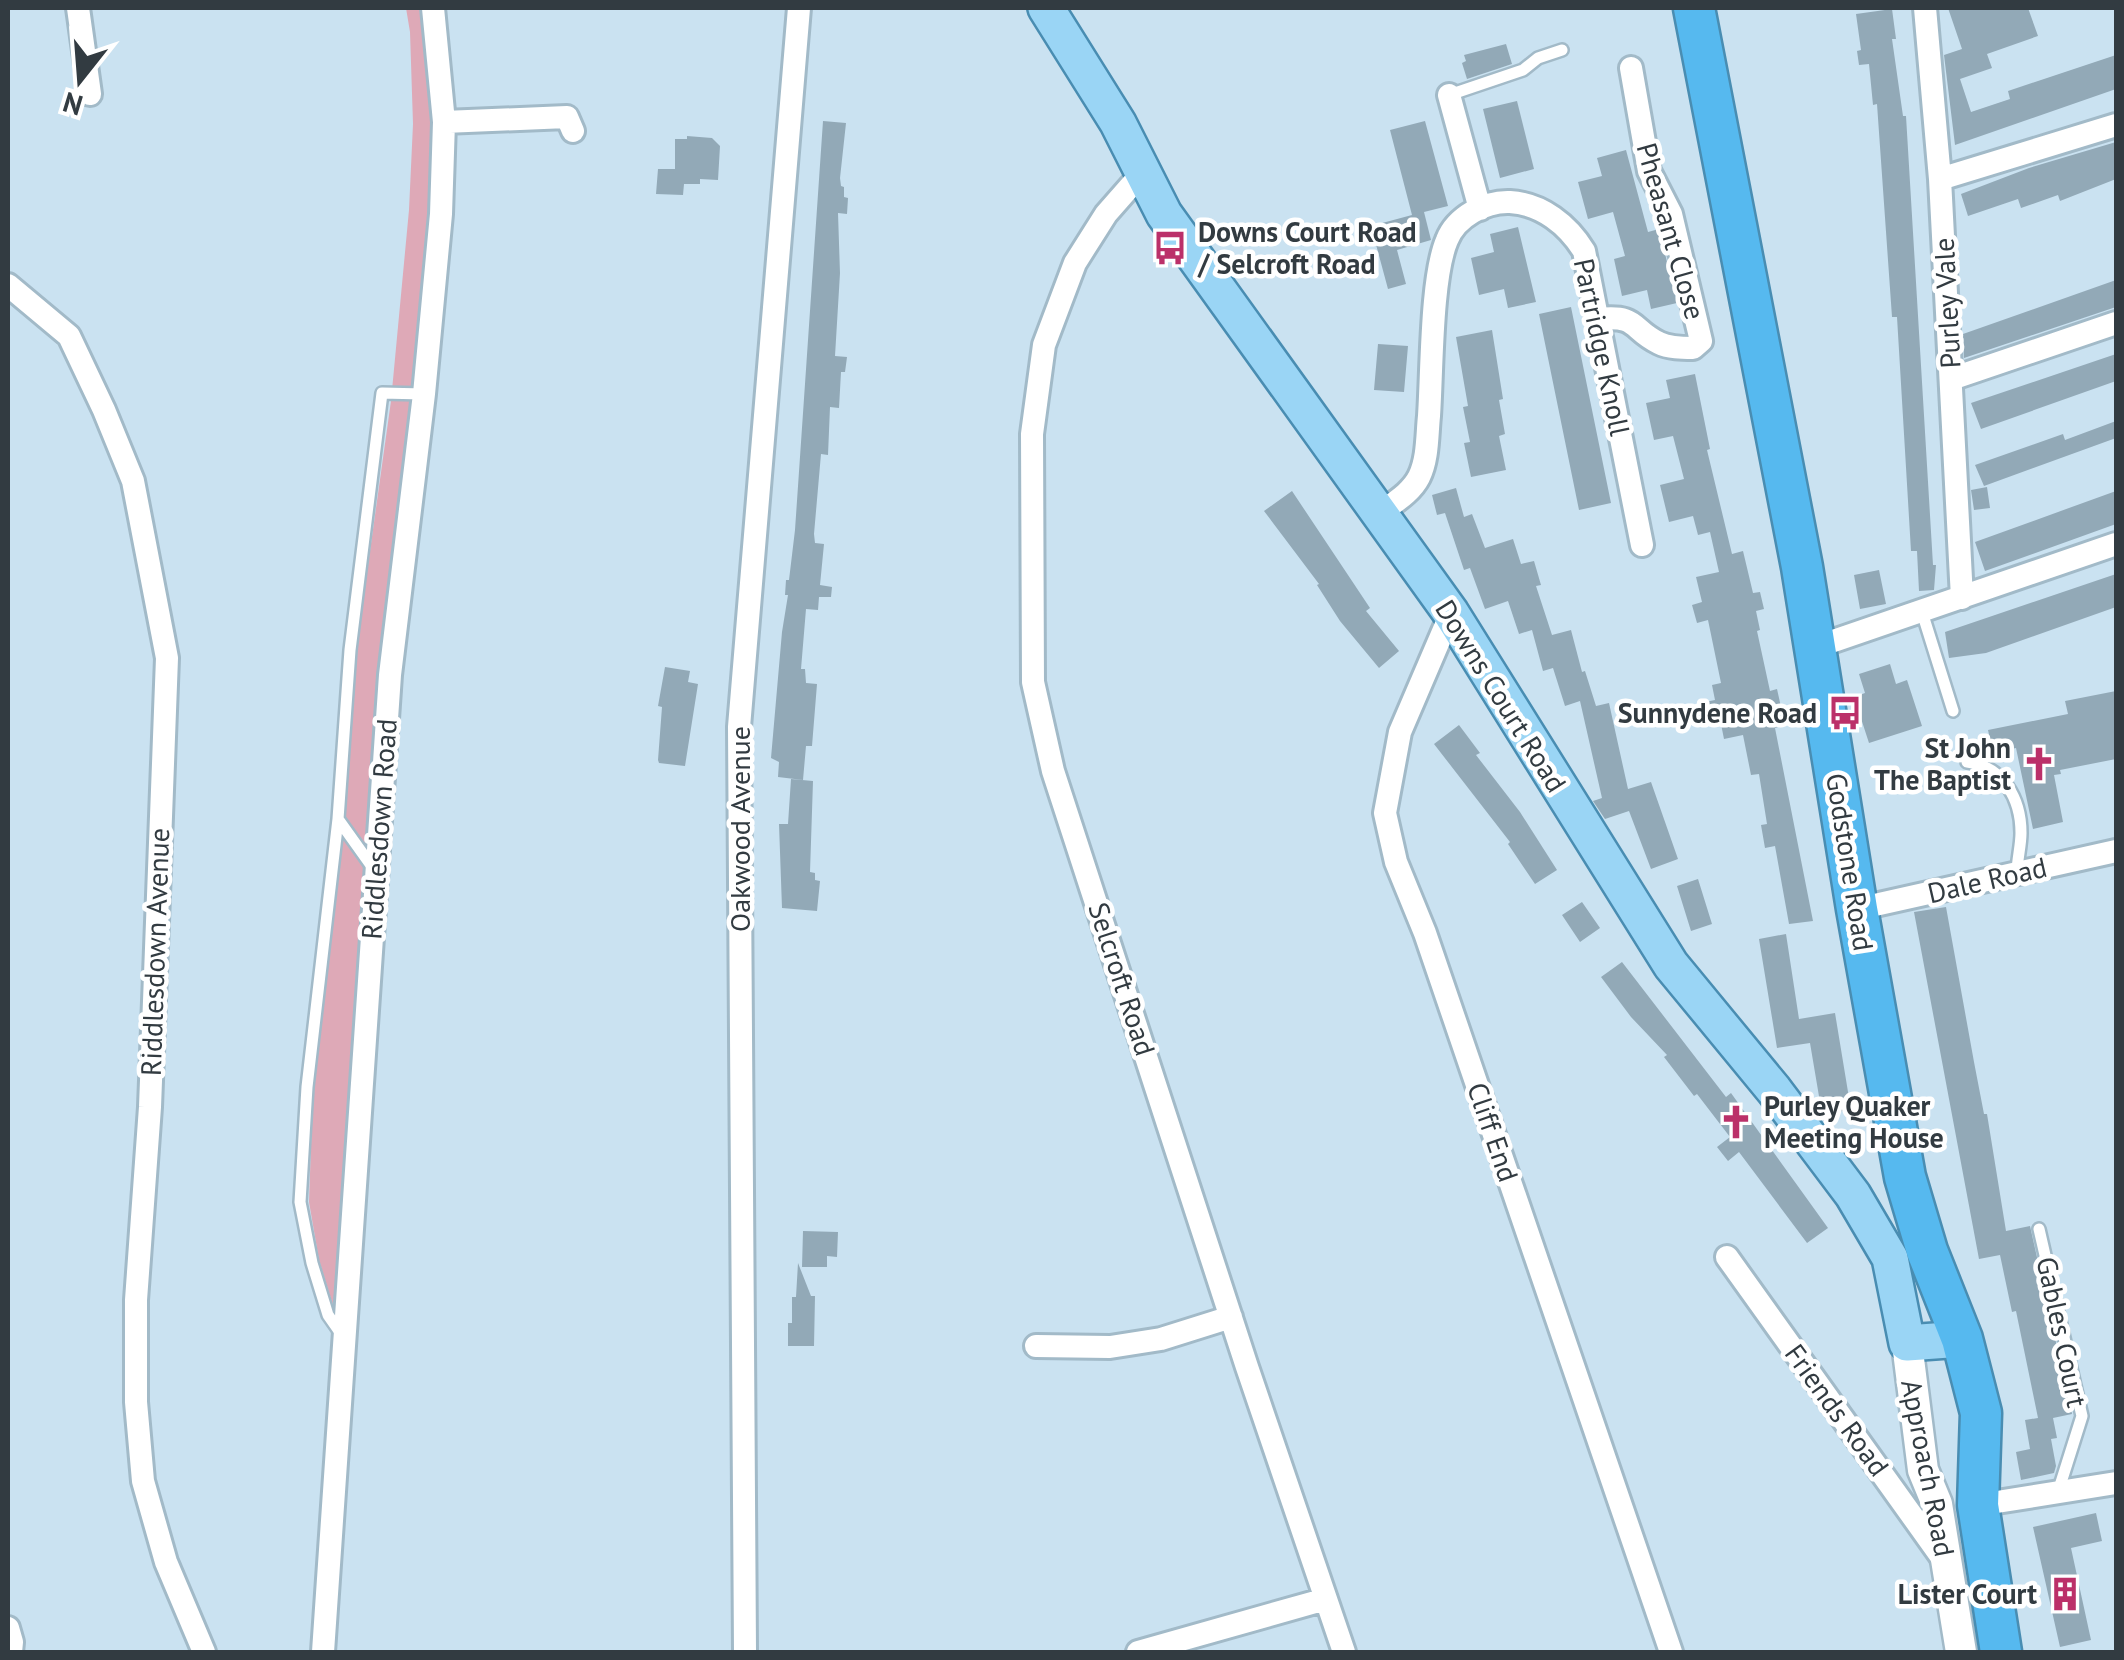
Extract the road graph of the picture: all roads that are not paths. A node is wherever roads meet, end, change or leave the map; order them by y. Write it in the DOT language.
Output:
graph roads {
  1 [pos="78,8"];
  2 [pos="433,8"];
  3 [pos="799,8"];
  4 [pos="1046,8"];
  5 [pos="1694,8"];
  6 [pos="1925,8"];
  7 [pos="1562,50"];
  8 [pos="1631,68"];
  9 [pos="90,94"];
  10 [pos="1449,95"];
  11 [pos="567,117"];
  12 [pos="444,122"];
  13 [pos="2116,126"];
  14 [pos="1142,174"];
  15 [pos="1940,179"];
  16 [pos="1480,208"];
  17 [pos="8,285"];
  18 [pos="1599,319"];
  19 [pos="2116,323"];
  20 [pos="1951,379"];
  21 [pos="424,394"];
  22 [pos="1380,514"];
  23 [pos="2116,544"];
  24 [pos="1642,545"];
  25 [pos="1962,598"];
  26 [pos="1922,612"];
  27 [pos="1451,613"];
  28 [pos="1816,647"];
  29 [pos="1953,710"];
  30 [pos="1967,762"];
  31 [pos="338,819"];
  32 [pos="2116,851"];
  33 [pos="375,871"];
  34 [pos="2017,873"];
  35 [pos="1856,909"];
  36 [pos="2039,1229"];
  37 [pos="1727,1257"];
  38 [pos="1231,1317"];
  39 [pos="343,1337"];
  40 [pos="1962,1339"];
  41 [pos="1907,1343"];
  42 [pos="1036,1346"];
  43 [pos="2116,1482"];
  44 [pos="2058,1492"];
  45 [pos="1978,1505"];
  46 [pos="1946,1563"];
  47 [pos="1326,1599"];
  48 [pos="8,1628"];
  49 [pos="11,1652"];
  50 [pos="204,1652"];
  51 [pos="323,1652"];
  52 [pos="745,1652"];
  53 [pos="1138,1652"];
  54 [pos="1344,1652"];
  55 [pos="1671,1652"];
  56 [pos="1961,1652"];
  57 [pos="2002,1652"];
  1 -- 9 [label="street"];
  2 -- 12 [label="street, Riddlesdown Road"];
  3 -- 52 [label="street, Oakwood Avenue"];
  4 -- 14 [label="main road, Downs Court Road"];
  5 -- 28 [label="highway, Godstone Road"];
  6 -- 15 [label="street, Purley Vale"];
  7 -- 10 [label="lane"];
  8 -- 18 [label="street, Pheasant Close"];
  10 -- 16 [label="street"];
  11 -- 12 [label="street"];
  12 -- 21 [label="street, Riddlesdown Road"];
  13 -- 15 [label="street"];
  14 -- 22 [label="main road, Downs Court Road"];
  14 -- 38 [label="street, Selcroft Road"];
  15 -- 20 [label="street, Purley Vale"];
  16 -- 18 [label="street, Partridge Knoll"];
  16 -- 22 [label="street"];
  17 -- 50 [label="street, Riddlesdown Avenue"];
  18 -- 24 [label="street, Partridge Knoll"];
  19 -- 20 [label="street"];
  20 -- 25 [label="street, Purley Vale"];
  21 -- 31 [label="lane"];
  21 -- 33 [label="street, Riddlesdown Road"];
  22 -- 27 [label="main road, Downs Court Road"];
  23 -- 25 [label="street"];
  25 -- 26 [label="street"];
  26 -- 28 [label="street"];
  26 -- 29 [label="lane"];
  27 -- 41 [label="main road, Downs Court Road"];
  27 -- 55 [label="street, Cliff End"];
  28 -- 35 [label="highway, Godstone Road"];
  30 -- 34 [label="lane"];
  31 -- 33 [label="lane"];
  31 -- 39 [label="lane"];
  32 -- 34 [label="street, Dale Road"];
  33 -- 39 [label="street, Riddlesdown Road"];
  34 -- 35 [label="street, Dale Road"];
  35 -- 40 [label="highway, Godstone Road"];
  36 -- 44 [label="lane, Gables Court"];
  37 -- 46 [label="street, Friends Road"];
  38 -- 42 [label="street"];
  38 -- 47 [label="street, Selcroft Road"];
  39 -- 51 [label="street, Riddlesdown Road"];
  40 -- 41 [label="main road"];
  40 -- 45 [label="highway, Godstone Road"];
  41 -- 46 [label="street, Approach Road"];
  43 -- 44 [label="street"];
  44 -- 45 [label="street"];
  45 -- 57 [label="highway, Godstone Road"];
  46 -- 56 [label="street, Approach Road"];
  47 -- 53 [label="street"];
  47 -- 54 [label="street, Selcroft Road"];
  48 -- 49 [label="street"];
}
